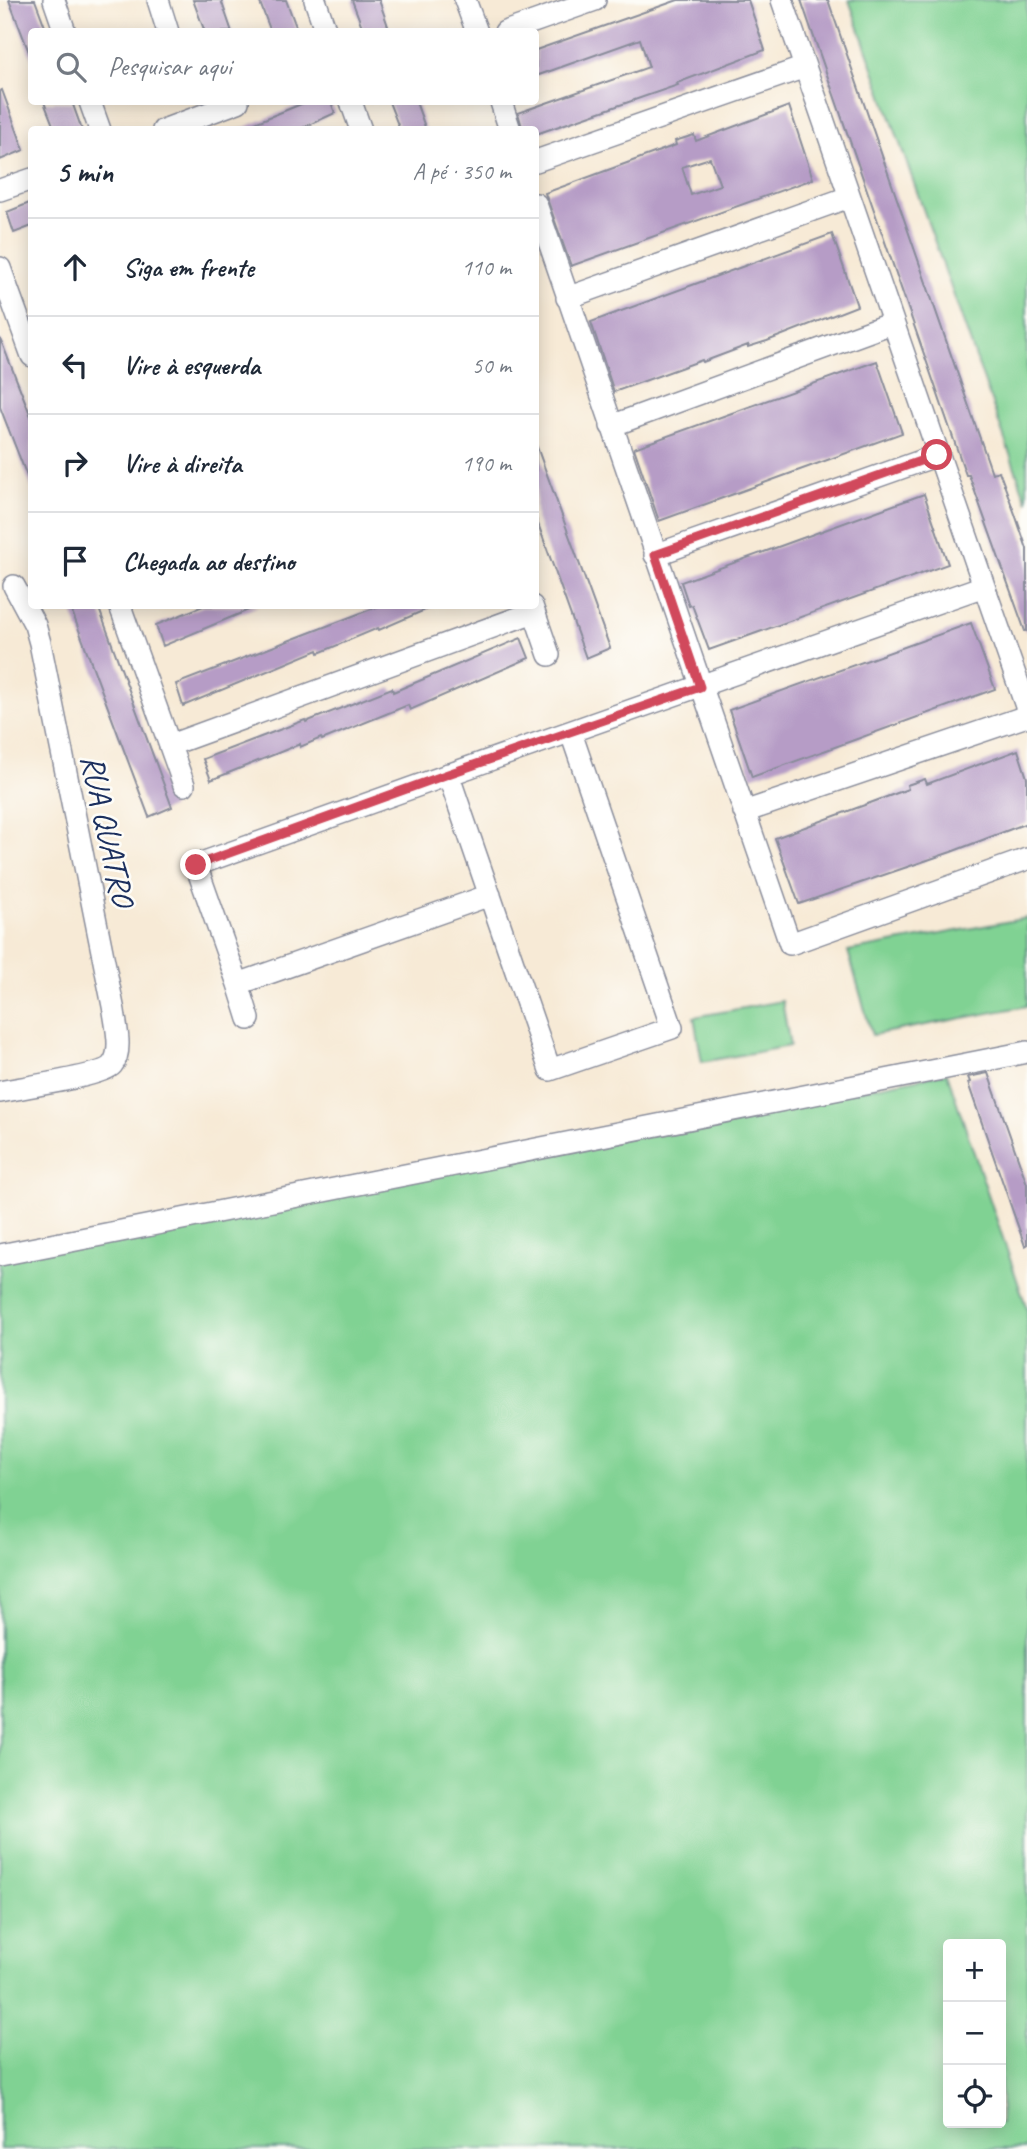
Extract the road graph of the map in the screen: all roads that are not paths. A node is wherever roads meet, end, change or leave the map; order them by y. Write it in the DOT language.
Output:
graph roads {
  1 [pos="54,0"];
  2 [pos="158,0"];
  3 [pos="315,0"];
  4 [pos="465,0"];
  5 [pos="595,0"];
  6 [pos="782,0"];
  7 [pos="64,28"];
  8 [pos="167,28"];
  9 [pos="325,28"];
  10 [pos="476,28"];
  11 [pos="516,28"];
  12 [pos="805,67"];
  13 [pos="91,105"];
  14 [pos="220,105"];
  15 [pos="352,105"];
  16 [pos="501,105"];
  17 [pos="195,109"];
  18 [pos="99,126"];
  19 [pos="169,126"];
  20 [pos="360,126"];
  21 [pos="509,126"];
  22 [pos="539,160"];
  23 [pos="28,180"];
  24 [pos="0,190"];
  25 [pos="849,197"];
  26 [pos="539,213"];
  27 [pos="0,268"];
  28 [pos="567,298"];
  29 [pos="892,323"];
  30 [pos="28,333"];
  31 [pos="611,426"];
  32 [pos="937,455"];
  33 [pos="655,555"];
  34 [pos="13,586"];
  35 [pos="984,586"];
  36 [pos="121,609"];
  37 [pos="533,609"];
  38 [pos="549,655"];
  39 [pos="700,687"];
  40 [pos="1027,709"];
  41 [pos="1027,716"];
  42 [pos="571,733"];
  43 [pos="170,745"];
  44 [pos="448,774"];
  45 [pos="184,785"];
  46 [pos="744,812"];
  47 [pos="1027,859"];
  48 [pos="490,895"];
  49 [pos="238,984"];
  50 [pos="249,1019"];
  51 [pos="1027,1052"];
  52 [pos="0,1092"];
  53 [pos="0,1255"];
  1 -- 7 [label="street"];
  2 -- 8 [label="street"];
  3 -- 9 [label="street"];
  4 -- 10 [label="street"];
  5 -- 11 [label="street"];
  6 -- 12 [label="street"];
  12 -- 22 [label="street"];
  12 -- 25 [label="street"];
  13 -- 18 [label="street"];
  14 -- 17 [label="street"];
  15 -- 20 [label="street"];
  16 -- 21 [label="street"];
  17 -- 19 [label="street"];
  23 -- 24 [label="street"];
  25 -- 28 [label="street"];
  25 -- 29 [label="street"];
  26 -- 28 [label="street"];
  27 -- 30 [label="street"];
  28 -- 31 [label="street"];
  29 -- 31 [label="street"];
  29 -- 32 [label="street"];
  31 -- 33 [label="street"];
  32 -- 33 [label="street"];
  32 -- 35 [label="street"];
  33 -- 39 [label="street"];
  34 -- 52 [label="street, RUA QUATRO"];
  35 -- 39 [label="street"];
  35 -- 40 [label="street"];
  36 -- 43 [label="street"];
  37 -- 38 [label="street"];
  37 -- 43 [label="street"];
  39 -- 42 [label="street"];
  39 -- 46 [label="street"];
  41 -- 46 [label="street"];
  42 -- 44 [label="street"];
  42 -- 48 [label="street"];
  43 -- 45 [label="street"];
  44 -- 48 [label="street"];
  44 -- 49 [label="street"];
  46 -- 47 [label="street"];
  48 -- 49 [label="street"];
  49 -- 50 [label="street"];
  51 -- 53 [label="street"];
}
